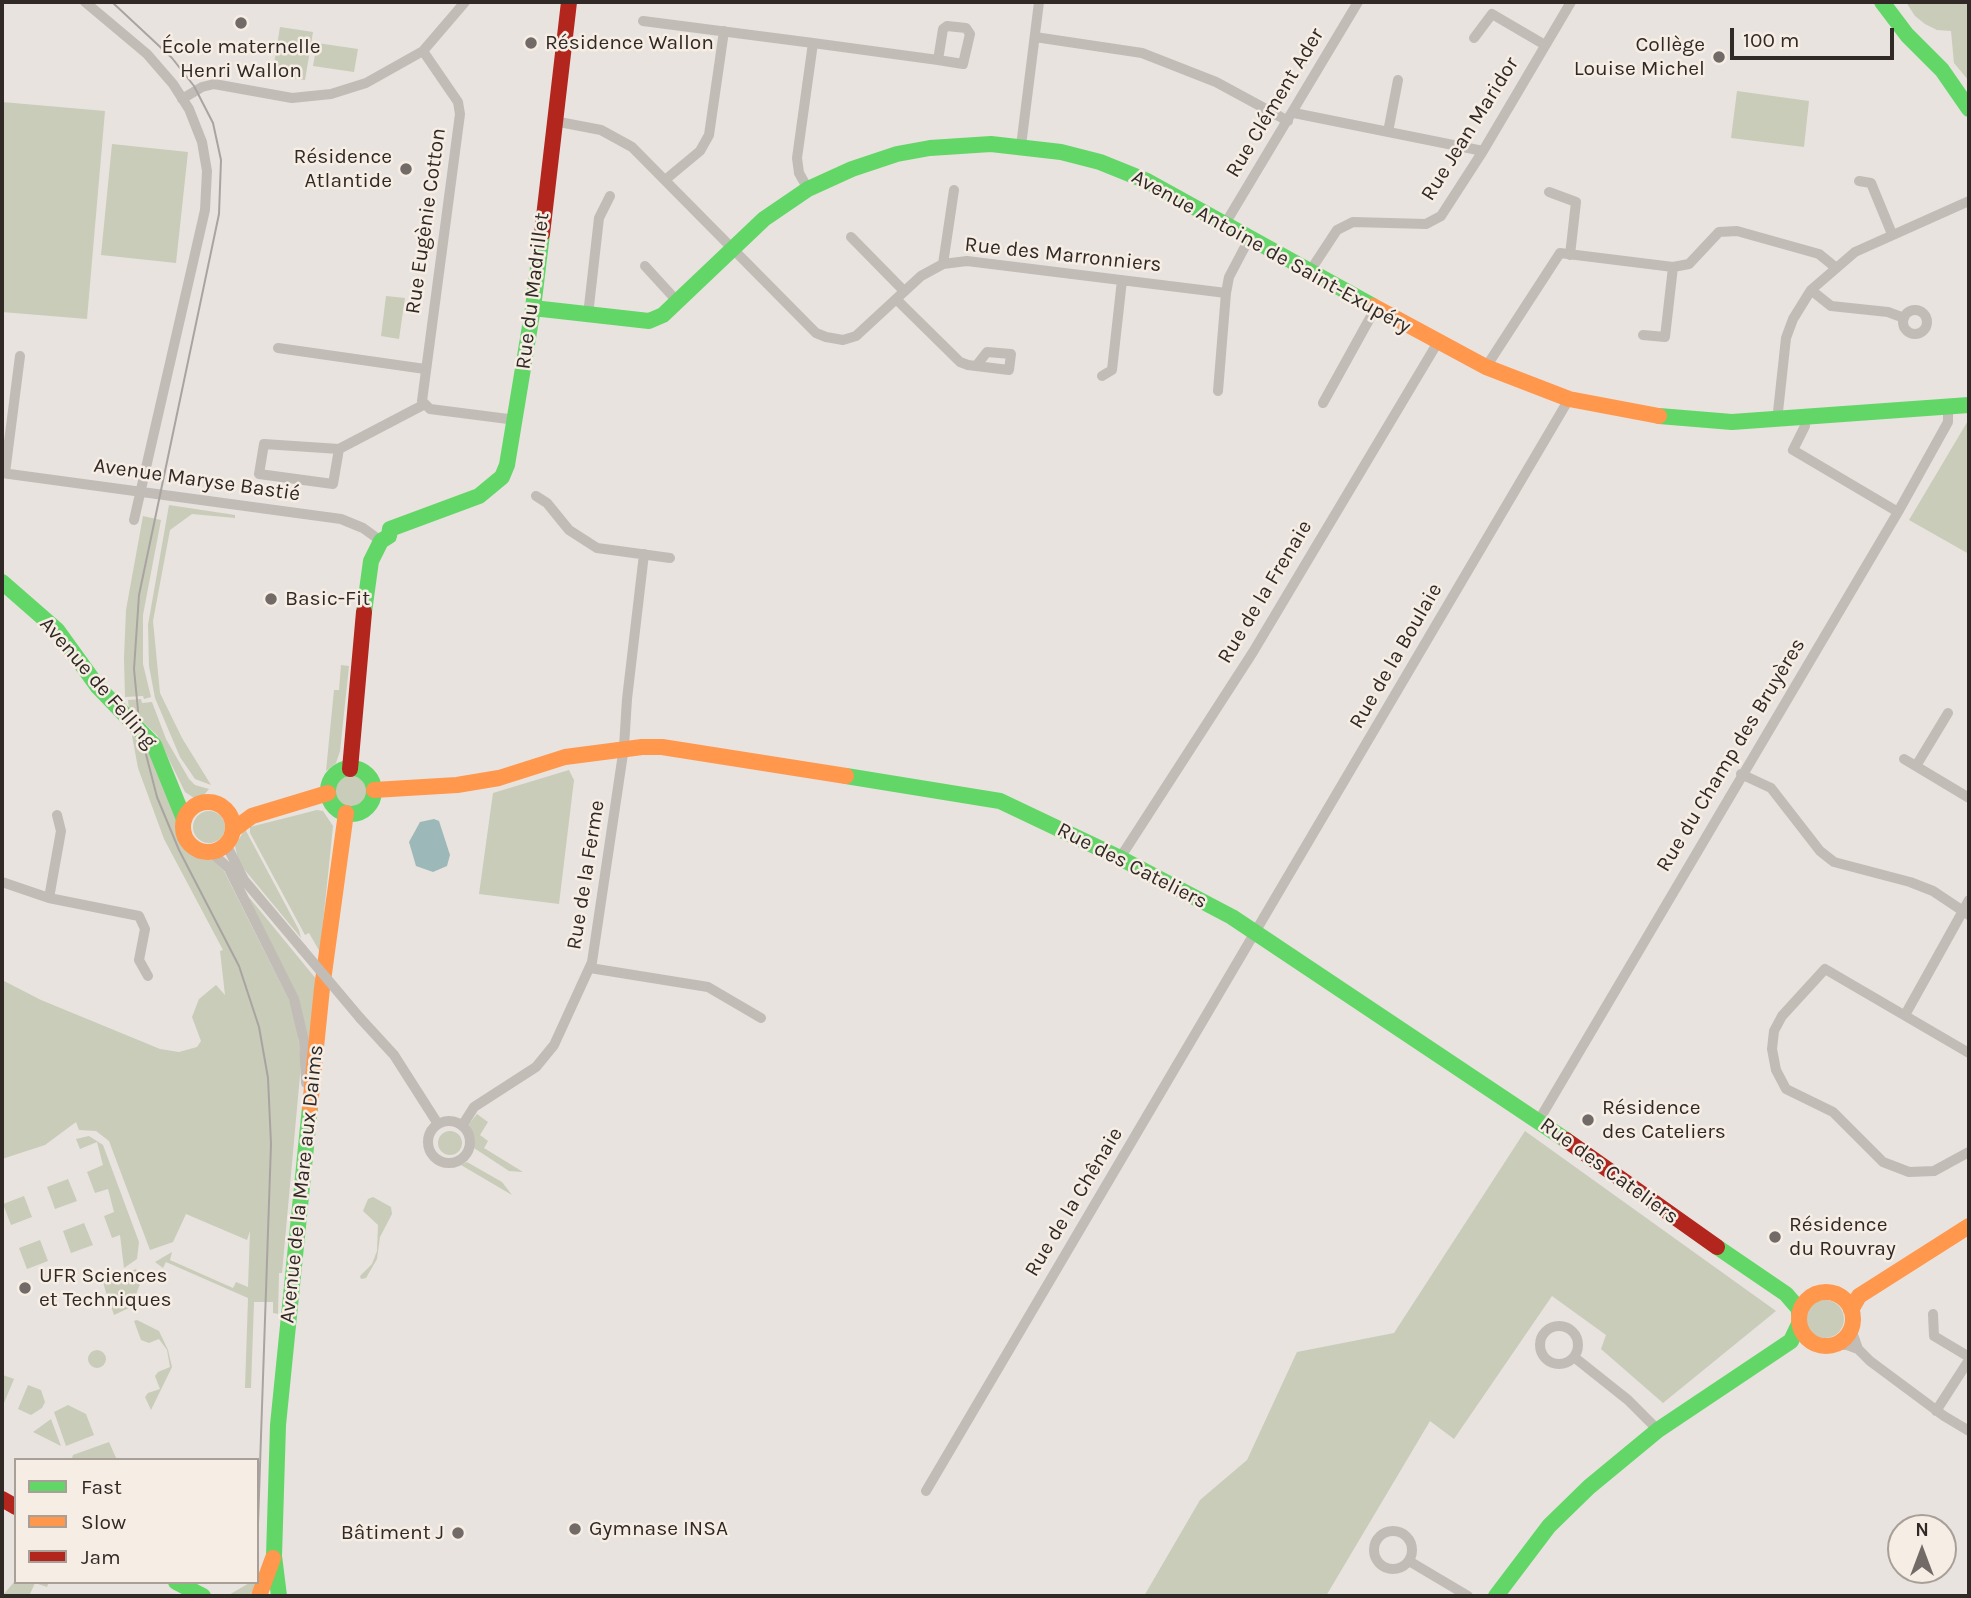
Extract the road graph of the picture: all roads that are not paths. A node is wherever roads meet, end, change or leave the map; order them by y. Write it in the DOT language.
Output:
graph roads {
  1 [pos="85,2"];
  2 [pos="465,2"];
  3 [pos="569,2"];
  4 [pos="1039,2"];
  5 [pos="1356,2"];
  6 [pos="1571,2"];
  7 [pos="1882,2"];
  8 [pos="643,20"];
  9 [pos="724,31"];
  10 [pos="1035,37"];
  11 [pos="1474,38"];
  12 [pos="813,43"];
  13 [pos="1545,45"];
  14 [pos="423,51"];
  15 [pos="938,60"];
  16 [pos="1398,80"];
  17 [pos="182,99"];
  18 [pos="1969,109"];
  19 [pos="1291,117"];
  20 [pos="554,121"];
  21 [pos="1388,132"];
  22 [pos="1021,146"];
  23 [pos="1483,151"];
  24 [pos="666,180"];
  25 [pos="1859,181"];
  26 [pos="808,189"];
  27 [pos="954,190"];
  28 [pos="1549,192"];
  29 [pos="610,196"];
  30 [pos="1969,201"];
  31 [pos="1225,224"];
  32 [pos="1892,234"];
  33 [pos="851,237"];
  34 [pos="1250,239"];
  35 [pos="732,248"];
  36 [pos="1570,255"];
  37 [pos="943,264"];
  38 [pos="645,266"];
  39 [pos="1673,267"];
  40 [pos="1835,267"];
  41 [pos="1310,271"];
  42 [pos="1122,281"];
  43 [pos="1811,290"];
  44 [pos="1226,293"];
  45 [pos="900,295"];
  46 [pos="677,301"];
  47 [pos="533,308"];
  48 [pos="1375,309"];
  49 [pos="588,315"];
  50 [pos="1904,318"];
  51 [pos="1643,335"];
  52 [pos="1438,342"];
  53 [pos="278,348"];
  54 [pos="20,356"];
  55 [pos="976,366"];
  56 [pos="1486,367"];
  57 [pos="425,369"];
  58 [pos="1102,376"];
  59 [pos="1218,391"];
  60 [pos="1969,394"];
  61 [pos="1569,399"];
  62 [pos="1322,403"];
  63 [pos="425,404"];
  64 [pos="1969,405"];
  65 [pos="1948,407"];
  66 [pos="516,419"];
  67 [pos="1805,419"];
  68 [pos="1777,421"];
  69 [pos="339,449"];
  70 [pos="3,473"];
  71 [pos="140,491"];
  72 [pos="536,496"];
  73 [pos="1898,512"];
  74 [pos="134,520"];
  75 [pos="385,539"];
  76 [pos="644,554"];
  77 [pos="670,558"];
  78 [pos="2,582"];
  79 [pos="1948,713"];
  80 [pos="624,747"];
  81 [pos="1905,760"];
  82 [pos="1916,766"];
  83 [pos="350,769"];
  84 [pos="1741,774"];
  85 [pos="374,790"];
  86 [pos="328,793"];
  87 [pos="177,796"];
  88 [pos="1969,798"];
  89 [pos="197,805"];
  90 [pos="346,813"];
  91 [pos="57,815"];
  92 [pos="184,819"];
  93 [pos="230,830"];
  94 [pos="210,852"];
  95 [pos="1120,858"];
  96 [pos="230,871"];
  97 [pos="244,880"];
  98 [pos="2,882"];
  99 [pos="49,898"];
  100 [pos="1969,900"];
  101 [pos="1966,913"];
  102 [pos="1255,933"];
  103 [pos="590,968"];
  104 [pos="148,976"];
  105 [pos="1905,1015"];
  106 [pos="761,1018"];
  107 [pos="1969,1053"];
  108 [pos="1539,1120"];
  109 [pos="438,1124"];
  110 [pos="462,1126"];
  111 [pos="1969,1153"];
  112 [pos="305,1155"];
  113 [pos="1969,1226"];
  114 [pos="1786,1294"];
  115 [pos="1812,1295"];
  116 [pos="1855,1303"];
  117 [pos="1933,1314"];
  118 [pos="1799,1319"];
  119 [pos="1851,1329"];
  120 [pos="1809,1340"];
  121 [pos="1832,1345"];
  122 [pos="1783,1347"];
  123 [pos="1858,1349"];
  124 [pos="1574,1357"];
  125 [pos="1969,1359"];
  126 [pos="1936,1410"];
  127 [pos="1658,1430"];
  128 [pos="1969,1432"];
  129 [pos="926,1491"];
  130 [pos="274,1556"];
  131 [pos="1409,1560"];
  132 [pos="180,1584"];
  133 [pos="203,1596"];
  134 [pos="259,1596"];
  135 [pos="279,1596"];
  136 [pos="1468,1596"];
  137 [pos="1496,1596"];
  1 -- 17 [label="street"];
  2 -- 14 [label="street"];
  3 -- 20 [label="street, Rue du Madrillet"];
  4 -- 10 [label="street"];
  5 -- 19 [label="street, Rue Clément Ader"];
  6 -- 13 [label="street, Rue Jean Maridor"];
  7 -- 18 [label="street"];
  8 -- 9 [label="street"];
  9 -- 12 [label="street"];
  9 -- 24 [label="street"];
  10 -- 19 [label="street"];
  10 -- 22 [label="street"];
  11 -- 13 [label="street"];
  12 -- 15 [label="street"];
  12 -- 26 [label="street"];
  13 -- 23 [label="street, Rue Jean Maridor"];
  14 -- 17 [label="street"];
  14 -- 57 [label="street, Rue Eugènie Cotton"];
  16 -- 21 [label="street"];
  17 -- 71 [label="street"];
  19 -- 21 [label="street"];
  19 -- 31 [label="street, Rue Clément Ader"];
  20 -- 24 [label="street, Rue des Marronniers"];
  20 -- 47 [label="street, Rue du Madrillet"];
  21 -- 23 [label="street"];
  22 -- 26 [label="street, Avenue Antoine de Saint-Exupéry"];
  22 -- 31 [label="street, Avenue Antoine de Saint-Exupéry"];
  23 -- 41 [label="street, Rue Jean Maridor"];
  24 -- 35 [label="street, Rue des Marronniers"];
  25 -- 32 [label="street"];
  26 -- 35 [label="street, Avenue Antoine de Saint-Exupéry"];
  27 -- 37 [label="street"];
  28 -- 36 [label="street"];
  29 -- 49 [label="street"];
  30 -- 32 [label="street"];
  31 -- 34 [label="street, Avenue Antoine de Saint-Exupéry"];
  32 -- 40 [label="street"];
  33 -- 45 [label="street"];
  34 -- 41 [label="street, Avenue Antoine de Saint-Exupéry"];
  34 -- 44 [label="street"];
  35 -- 45 [label="street, Rue des Marronniers"];
  35 -- 46 [label="street, Avenue Antoine de Saint-Exupéry"];
  36 -- 39 [label="street"];
  36 -- 56 [label="street"];
  37 -- 42 [label="street, Rue des Marronniers"];
  37 -- 45 [label="street, Rue des Marronniers"];
  38 -- 46 [label="street"];
  39 -- 40 [label="street"];
  39 -- 51 [label="street"];
  40 -- 43 [label="street"];
  41 -- 48 [label="street, Avenue Antoine de Saint-Exupéry"];
  42 -- 44 [label="street, Rue des Marronniers"];
  42 -- 58 [label="street"];
  43 -- 50 [label="street"];
  43 -- 68 [label="street"];
  44 -- 59 [label="street"];
  45 -- 55 [label="street"];
  46 -- 49 [label="street, Avenue Antoine de Saint-Exupéry"];
  47 -- 49 [label="street, Avenue Antoine de Saint-Exupéry"];
  47 -- 66 [label="street, Rue du Madrillet"];
  48 -- 52 [label="street, Avenue Antoine de Saint-Exupéry"];
  48 -- 62 [label="street"];
  52 -- 56 [label="street, Avenue Antoine de Saint-Exupéry"];
  52 -- 95 [label="street, Rue de la Frenaie"];
  53 -- 57 [label="street"];
  54 -- 70 [label="street"];
  56 -- 61 [label="street, Avenue Antoine de Saint-Exupéry"];
  57 -- 63 [label="street, Rue Eugènie Cotton"];
  60 -- 64 [label="street"];
  61 -- 68 [label="street, Avenue Antoine de Saint-Exupéry"];
  61 -- 102 [label="street, Rue de la Boulaie"];
  63 -- 66 [label="street"];
  63 -- 69 [label="street"];
  64 -- 65 [label="street, Avenue Antoine de Saint-Exupéry"];
  65 -- 67 [label="street, Avenue Antoine de Saint-Exupéry"];
  65 -- 73 [label="street, Rue du Champ des Bruyères"];
  66 -- 75 [label="street, Rue du Madrillet"];
  67 -- 68 [label="street, Avenue Antoine de Saint-Exupéry"];
  67 -- 73 [label="street"];
  69 -- 69 [label="street"];
  70 -- 71 [label="street, Avenue Maryse Bastié"];
  71 -- 74 [label="street"];
  71 -- 75 [label="street, Avenue Maryse Bastié"];
  72 -- 76 [label="street"];
  73 -- 84 [label="street, Rue du Champ des Bruyères"];
  75 -- 83 [label="street"];
  76 -- 77 [label="street"];
  76 -- 80 [label="street, Rue de la Ferme"];
  78 -- 87 [label="street, Avenue de Felling"];
  79 -- 82 [label="street"];
  80 -- 85 [label="street, Rue des Cateliers"];
  80 -- 95 [label="street, Rue des Cateliers"];
  80 -- 103 [label="street, Rue de la Ferme"];
  81 -- 82 [label="street"];
  82 -- 88 [label="street"];
  83 -- 85 [label="street"];
  83 -- 86 [label="street"];
  84 -- 101 [label="street"];
  84 -- 108 [label="street, Rue du Champ des Bruyères"];
  85 -- 90 [label="street"];
  86 -- 90 [label="street"];
  86 -- 93 [label="street"];
  87 -- 89 [label="street"];
  87 -- 92 [label="street, Avenue de Felling"];
  89 -- 92 [label="street"];
  89 -- 93 [label="street"];
  90 -- 112 [label="street, Avenue de la Mare aux Daims"];
  91 -- 99 [label="street"];
  92 -- 94 [label="street"];
  93 -- 94 [label="street"];
  93 -- 97 [label="street"];
  94 -- 96 [label="street"];
  95 -- 102 [label="street, Rue des Cateliers"];
  96 -- 97 [label="street"];
  96 -- 112 [label="street"];
  97 -- 109 [label="street, bridge"];
  98 -- 99 [label="street"];
  99 -- 104 [label="street"];
  100 -- 101 [label="street"];
  101 -- 105 [label="street"];
  102 -- 108 [label="street, Rue des Cateliers"];
  102 -- 129 [label="street, Rue de la Chênaie"];
  103 -- 106 [label="street"];
  103 -- 110 [label="street, Rue de la Ferme"];
  105 -- 107 [label="street"];
  105 -- 111 [label="street"];
  108 -- 114 [label="street, Rue des Cateliers"];
  109 -- 110 [label="street"];
  109 -- 110 [label="street"];
  112 -- 130 [label="street, Avenue de la Mare aux Daims"];
  113 -- 116 [label="street"];
  114 -- 115 [label="street"];
  114 -- 118 [label="street, Rue des Cateliers"];
  115 -- 116 [label="street"];
  115 -- 118 [label="street"];
  116 -- 119 [label="street"];
  117 -- 125 [label="street"];
  118 -- 120 [label="street"];
  118 -- 122 [label="street"];
  119 -- 121 [label="street"];
  119 -- 123 [label="street"];
  120 -- 121 [label="street"];
  120 -- 122 [label="street"];
  121 -- 123 [label="street"];
  122 -- 127 [label="street"];
  123 -- 126 [label="street"];
  124 -- 127 [label="street"];
  125 -- 126 [label="street"];
  126 -- 128 [label="street"];
  127 -- 137 [label="street"];
  130 -- 134 [label="street, Avenue de la Mare aux Daims"];
  130 -- 135 [label="street, Avenue de la Mare aux Daims"];
  131 -- 136 [label="street"];
  132 -- 133 [label="street"];
}
